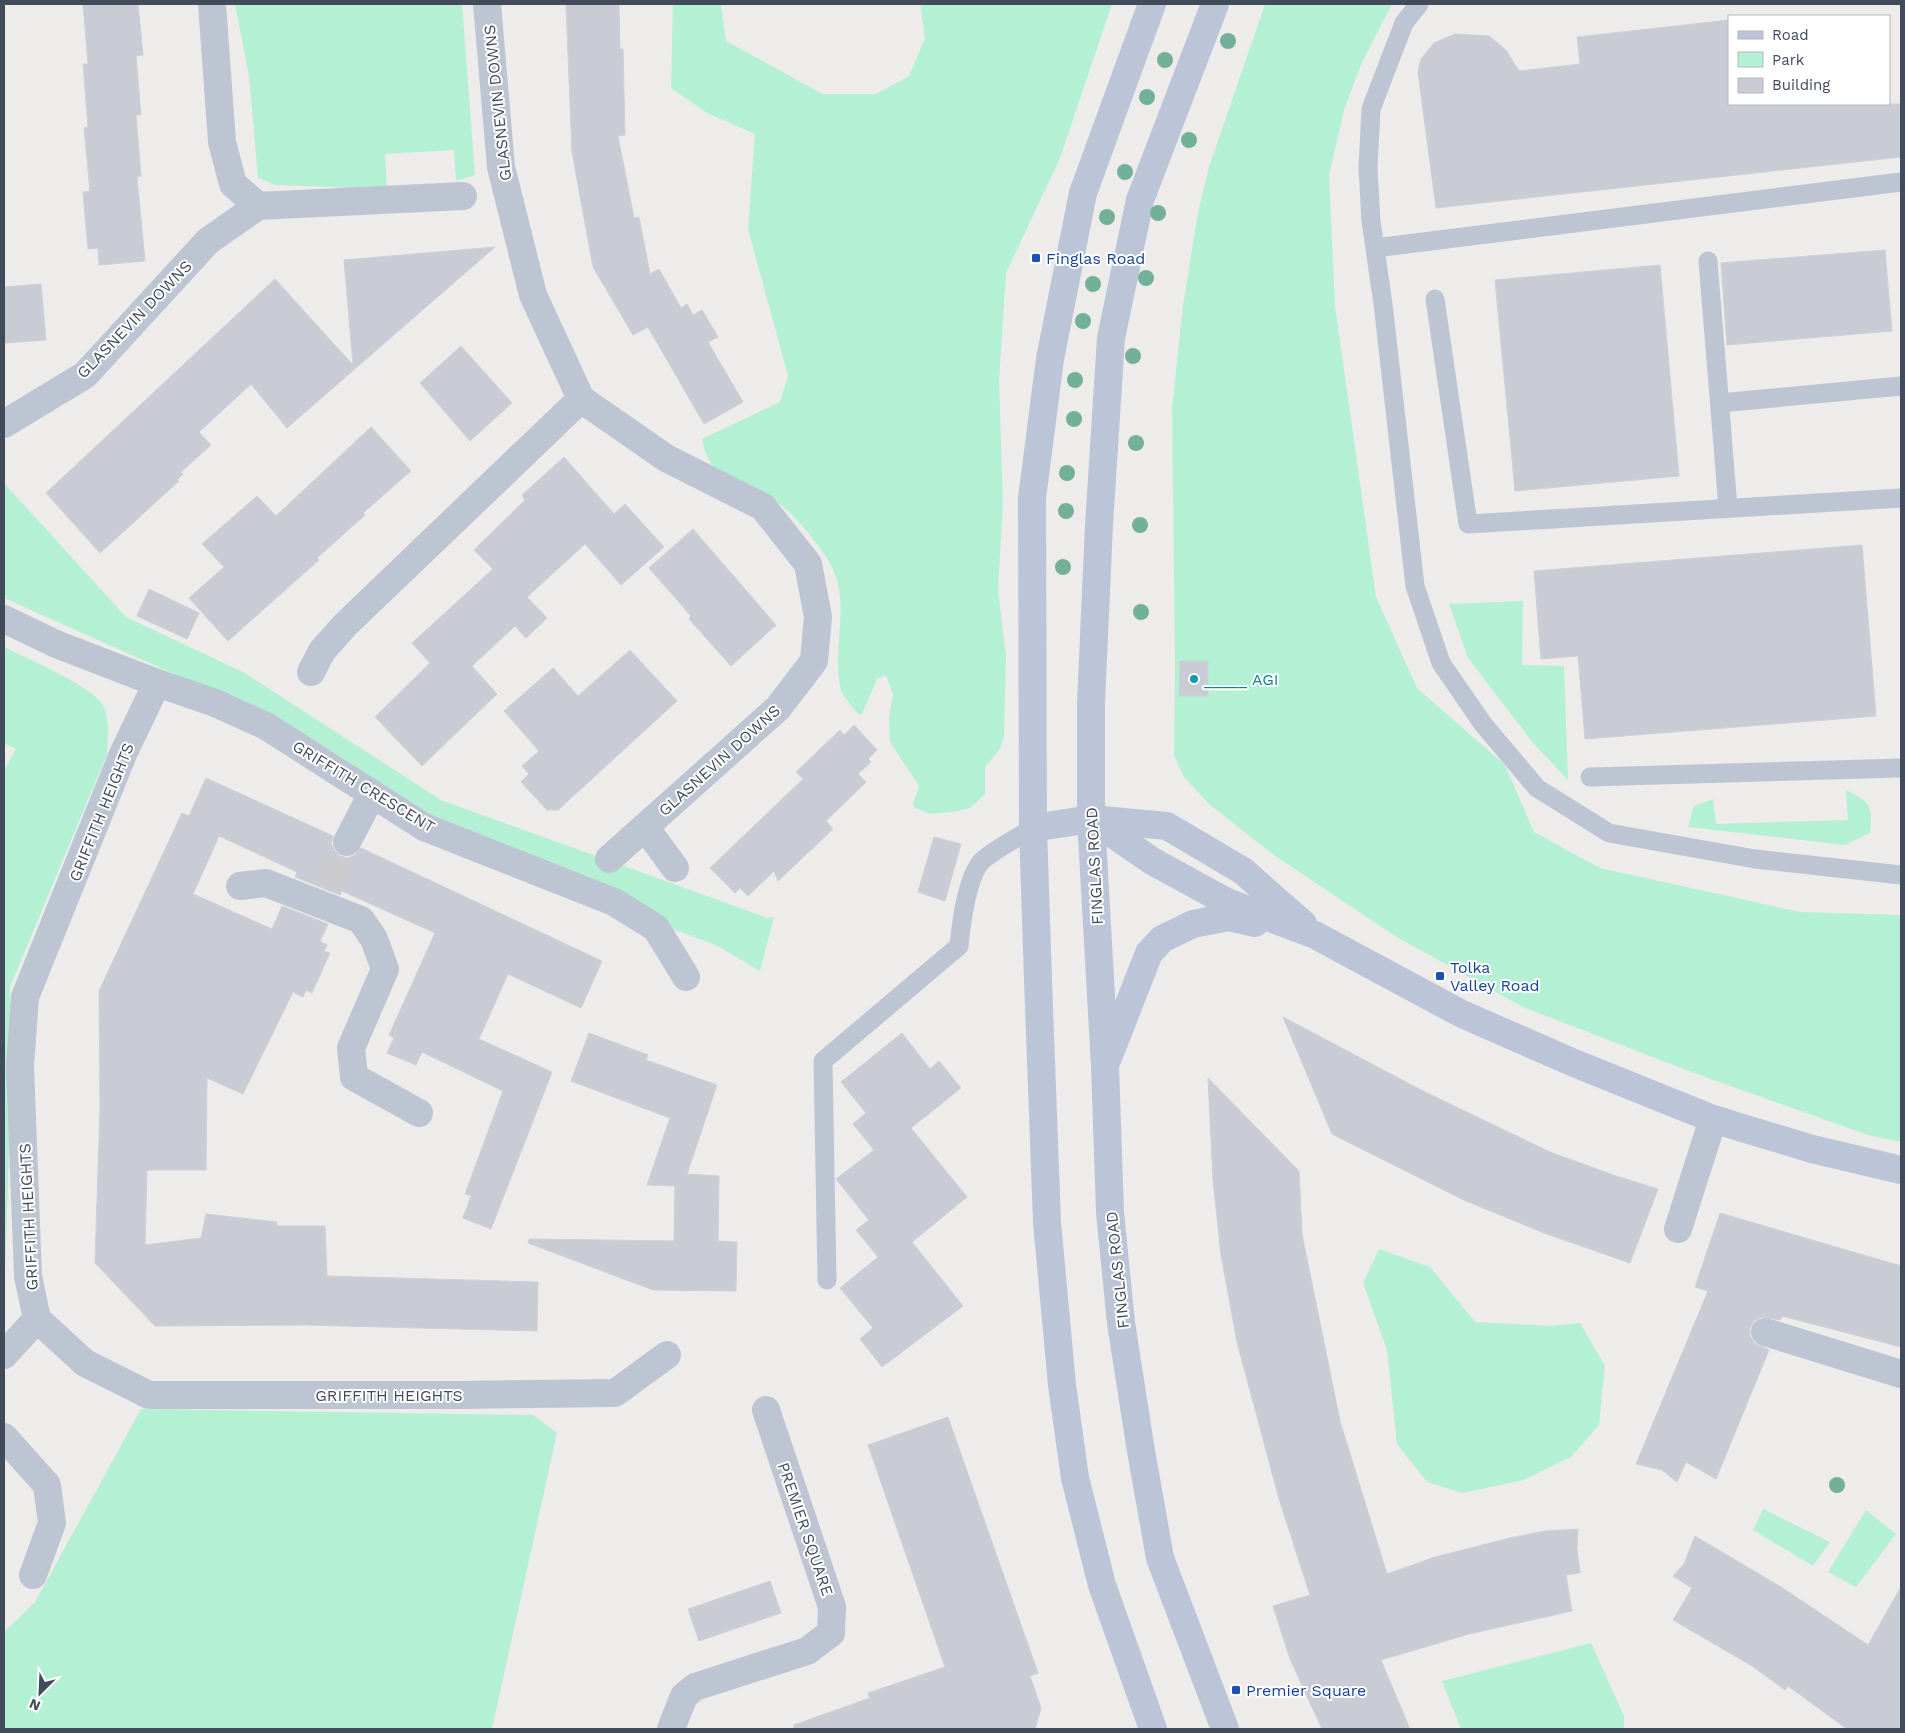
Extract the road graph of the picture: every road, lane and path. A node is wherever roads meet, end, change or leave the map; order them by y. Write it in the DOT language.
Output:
graph roads {
  1 [pos="212,4"];
  2 [pos="487,4"];
  3 [pos="1152,4"];
  4 [pos="1215,4"];
  5 [pos="1419,4"];
  6 [pos="1901,182"];
  7 [pos="463,196"];
  8 [pos="258,206"];
  9 [pos="1375,248"];
  10 [pos="1708,261"];
  11 [pos="1435,299"];
  12 [pos="1901,386"];
  13 [pos="580,399"];
  14 [pos="1720,403"];
  15 [pos="4,424"];
  16 [pos="1901,498"];
  17 [pos="1728,508"];
  18 [pos="4,619"];
  19 [pos="311,672"];
  20 [pos="157,684"];
  21 [pos="1901,762"];
  22 [pos="1901,768"];
  23 [pos="1901,776"];
  24 [pos="1590,777"];
  25 [pos="372,794"];
  26 [pos="1091,819"];
  27 [pos="645,828"];
  28 [pos="1033,828"];
  29 [pos="347,842"];
  30 [pos="609,859"];
  31 [pos="675,868"];
  32 [pos="1901,875"];
  33 [pos="240,886"];
  34 [pos="1315,935"];
  35 [pos="686,977"];
  36 [pos="1105,1066"];
  37 [pos="419,1112"];
  38 [pos="1713,1119"];
  39 [pos="1901,1170"];
  40 [pos="1678,1229"];
  41 [pos="827,1280"];
  42 [pos="37,1319"];
  43 [pos="1765,1332"];
  44 [pos="4,1355"];
  45 [pos="667,1355"];
  46 [pos="1901,1374"];
  47 [pos="766,1410"];
  48 [pos="4,1437"];
  49 [pos="33,1575"];
  50 [pos="671,1729"];
  51 [pos="1153,1729"];
  52 [pos="1225,1729"];
  1 -- 8 [label="street"];
  2 -- 13 [label="street, GLASNEVIN DOWNS"];
  3 -- 28 [label="main road"];
  4 -- 26 [label="main road, FINGLAS ROAD"];
  5 -- 9 [label="lane"];
  6 -- 9 [label="lane"];
  7 -- 8 [label="street"];
  8 -- 15 [label="street, GLASNEVIN DOWNS"];
  9 -- 32 [label="lane"];
  10 -- 14 [label="lane"];
  11 -- 17 [label="lane"];
  12 -- 14 [label="lane"];
  13 -- 19 [label="street"];
  13 -- 27 [label="street, GLASNEVIN DOWNS"];
  14 -- 17 [label="lane"];
  16 -- 17 [label="lane"];
  18 -- 20 [label="street, GRIFFITH CRESCENT"];
  20 -- 25 [label="street, GRIFFITH CRESCENT"];
  20 -- 42 [label="street, GRIFFITH HEIGHTS"];
  21 -- 22 [label="lane"];
  22 -- 23 [label="lane"];
  22 -- 24 [label="lane"];
  25 -- 29 [label="street"];
  25 -- 35 [label="street, GRIFFITH CRESCENT"];
  26 -- 28 [label="main road"];
  26 -- 34 [label="main road"];
  26 -- 34 [label="main road"];
  26 -- 36 [label="main road, FINGLAS ROAD"];
  27 -- 30 [label="street, GLASNEVIN DOWNS"];
  27 -- 31 [label="street, GLASNEVIN DOWNS"];
  28 -- 41 [label="lane"];
  28 -- 51 [label="main road"];
  33 -- 37 [label="street"];
  34 -- 36 [label="main road"];
  34 -- 38 [label="main road"];
  36 -- 52 [label="main road, FINGLAS ROAD"];
  38 -- 39 [label="main road"];
  38 -- 40 [label="street"];
  42 -- 44 [label="street"];
  42 -- 45 [label="street, GRIFFITH HEIGHTS"];
  43 -- 46 [label="street"];
  47 -- 50 [label="street, PREMIER SQUARE"];
  48 -- 49 [label="street"];
}
